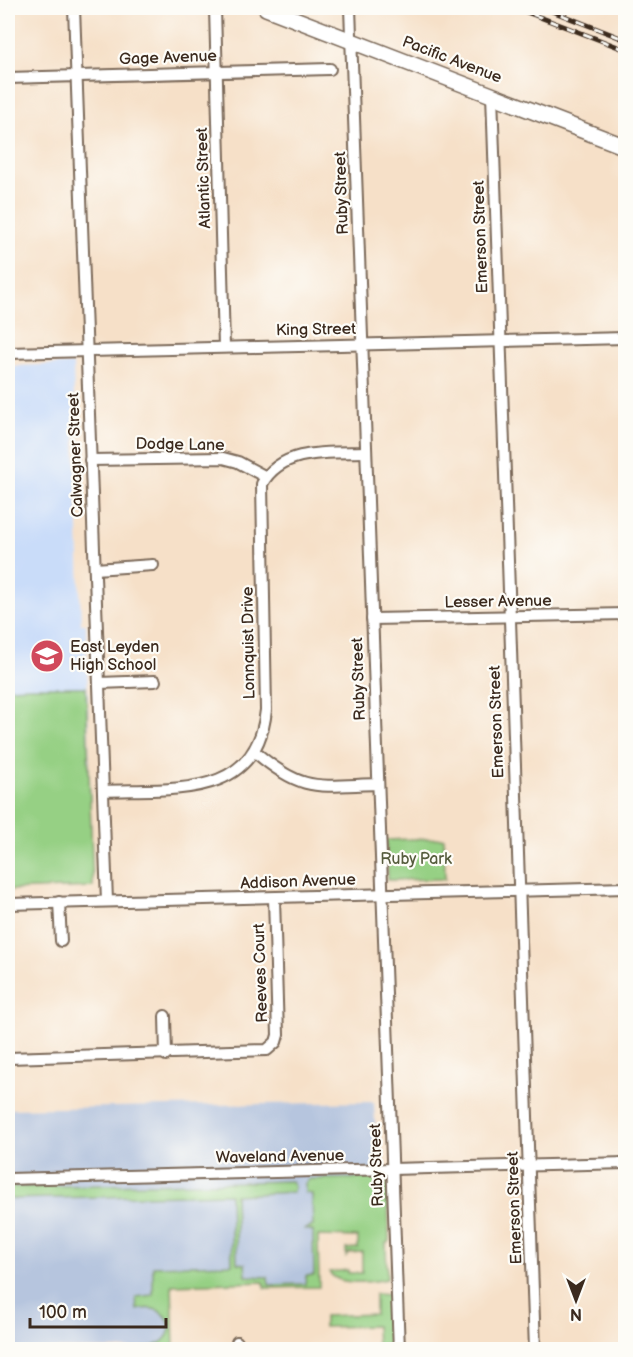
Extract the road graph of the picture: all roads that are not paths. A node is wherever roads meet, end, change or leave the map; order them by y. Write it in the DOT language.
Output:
graph roads {
  1 [pos="74,8"];
  2 [pos="215,8"];
  3 [pos="266,8"];
  4 [pos="350,8"];
  5 [pos="351,41"];
  6 [pos="330,69"];
  7 [pos="216,72"];
  8 [pos="77,76"];
  9 [pos="8,78"];
  10 [pos="492,94"];
  11 [pos="626,147"];
  12 [pos="626,338"];
  13 [pos="499,341"];
  14 [pos="363,345"];
  15 [pos="224,347"];
  16 [pos="87,351"];
  17 [pos="8,353"];
  18 [pos="366,452"];
  19 [pos="90,460"];
  20 [pos="266,477"];
  21 [pos="153,565"];
  22 [pos="95,568"];
  23 [pos="626,614"];
  24 [pos="509,616"];
  25 [pos="372,619"];
  26 [pos="155,681"];
  27 [pos="99,683"];
  28 [pos="255,752"];
  29 [pos="377,784"];
  30 [pos="103,790"];
  31 [pos="626,888"];
  32 [pos="518,891"];
  33 [pos="381,894"];
  34 [pos="274,898"];
  35 [pos="107,901"];
  36 [pos="59,902"];
  37 [pos="8,904"];
  38 [pos="61,941"];
  39 [pos="165,1016"];
  40 [pos="166,1054"];
  41 [pos="8,1058"];
  42 [pos="626,1163"];
  43 [pos="529,1166"];
  44 [pos="392,1169"];
  45 [pos="8,1179"];
  46 [pos="399,1350"];
  47 [pos="535,1350"];
  1 -- 8 [label="street, Calwagner Street"];
  2 -- 7 [label="street, Atlantic Street"];
  3 -- 5 [label="street, Pacific Avenue"];
  4 -- 5 [label="street, Ruby Street"];
  5 -- 10 [label="street, Pacific Avenue"];
  5 -- 14 [label="street, Ruby Street"];
  6 -- 7 [label="street, Gage Avenue"];
  7 -- 8 [label="street, Gage Avenue"];
  7 -- 15 [label="street, Atlantic Street"];
  8 -- 9 [label="street, Gage Avenue"];
  8 -- 16 [label="street, Calwagner Street"];
  10 -- 11 [label="street, Pacific Avenue"];
  10 -- 13 [label="street, Emerson Street"];
  12 -- 13 [label="street, King Street"];
  13 -- 14 [label="street, King Street"];
  13 -- 24 [label="street, Emerson Street"];
  14 -- 15 [label="street, King Street"];
  14 -- 18 [label="street, Ruby Street"];
  15 -- 16 [label="street, King Street"];
  16 -- 17 [label="street, King Street"];
  16 -- 19 [label="street, Calwagner Street"];
  18 -- 20 [label="street"];
  18 -- 25 [label="street, Ruby Street"];
  19 -- 20 [label="street, Dodge Lane"];
  19 -- 22 [label="street, Calwagner Street"];
  20 -- 28 [label="street, Lonnquist Drive"];
  21 -- 22 [label="street"];
  22 -- 27 [label="street, Calwagner Street"];
  23 -- 24 [label="street, Lesser Avenue"];
  24 -- 25 [label="street, Lesser Avenue"];
  24 -- 32 [label="street, Emerson Street"];
  25 -- 29 [label="street, Ruby Street"];
  26 -- 27 [label="street"];
  27 -- 30 [label="street, Calwagner Street"];
  28 -- 29 [label="street"];
  28 -- 30 [label="street"];
  29 -- 33 [label="street, Ruby Street"];
  30 -- 35 [label="street, Calwagner Street"];
  31 -- 32 [label="street, Addison Avenue"];
  32 -- 33 [label="street, Addison Avenue"];
  32 -- 43 [label="street, Emerson Street"];
  33 -- 34 [label="street, Addison Avenue"];
  33 -- 44 [label="street, Ruby Street"];
  34 -- 35 [label="street, Addison Avenue"];
  34 -- 40 [label="street, Reeves Court"];
  35 -- 36 [label="street, Addison Avenue"];
  36 -- 37 [label="street, Addison Avenue"];
  36 -- 38 [label="street"];
  39 -- 40 [label="street"];
  40 -- 41 [label="street, Reeves Court"];
  42 -- 43 [label="street, Waveland Avenue"];
  43 -- 44 [label="street, Waveland Avenue"];
  43 -- 47 [label="street, Emerson Street"];
  44 -- 45 [label="street, Waveland Avenue"];
  44 -- 46 [label="street, Ruby Street"];
}
